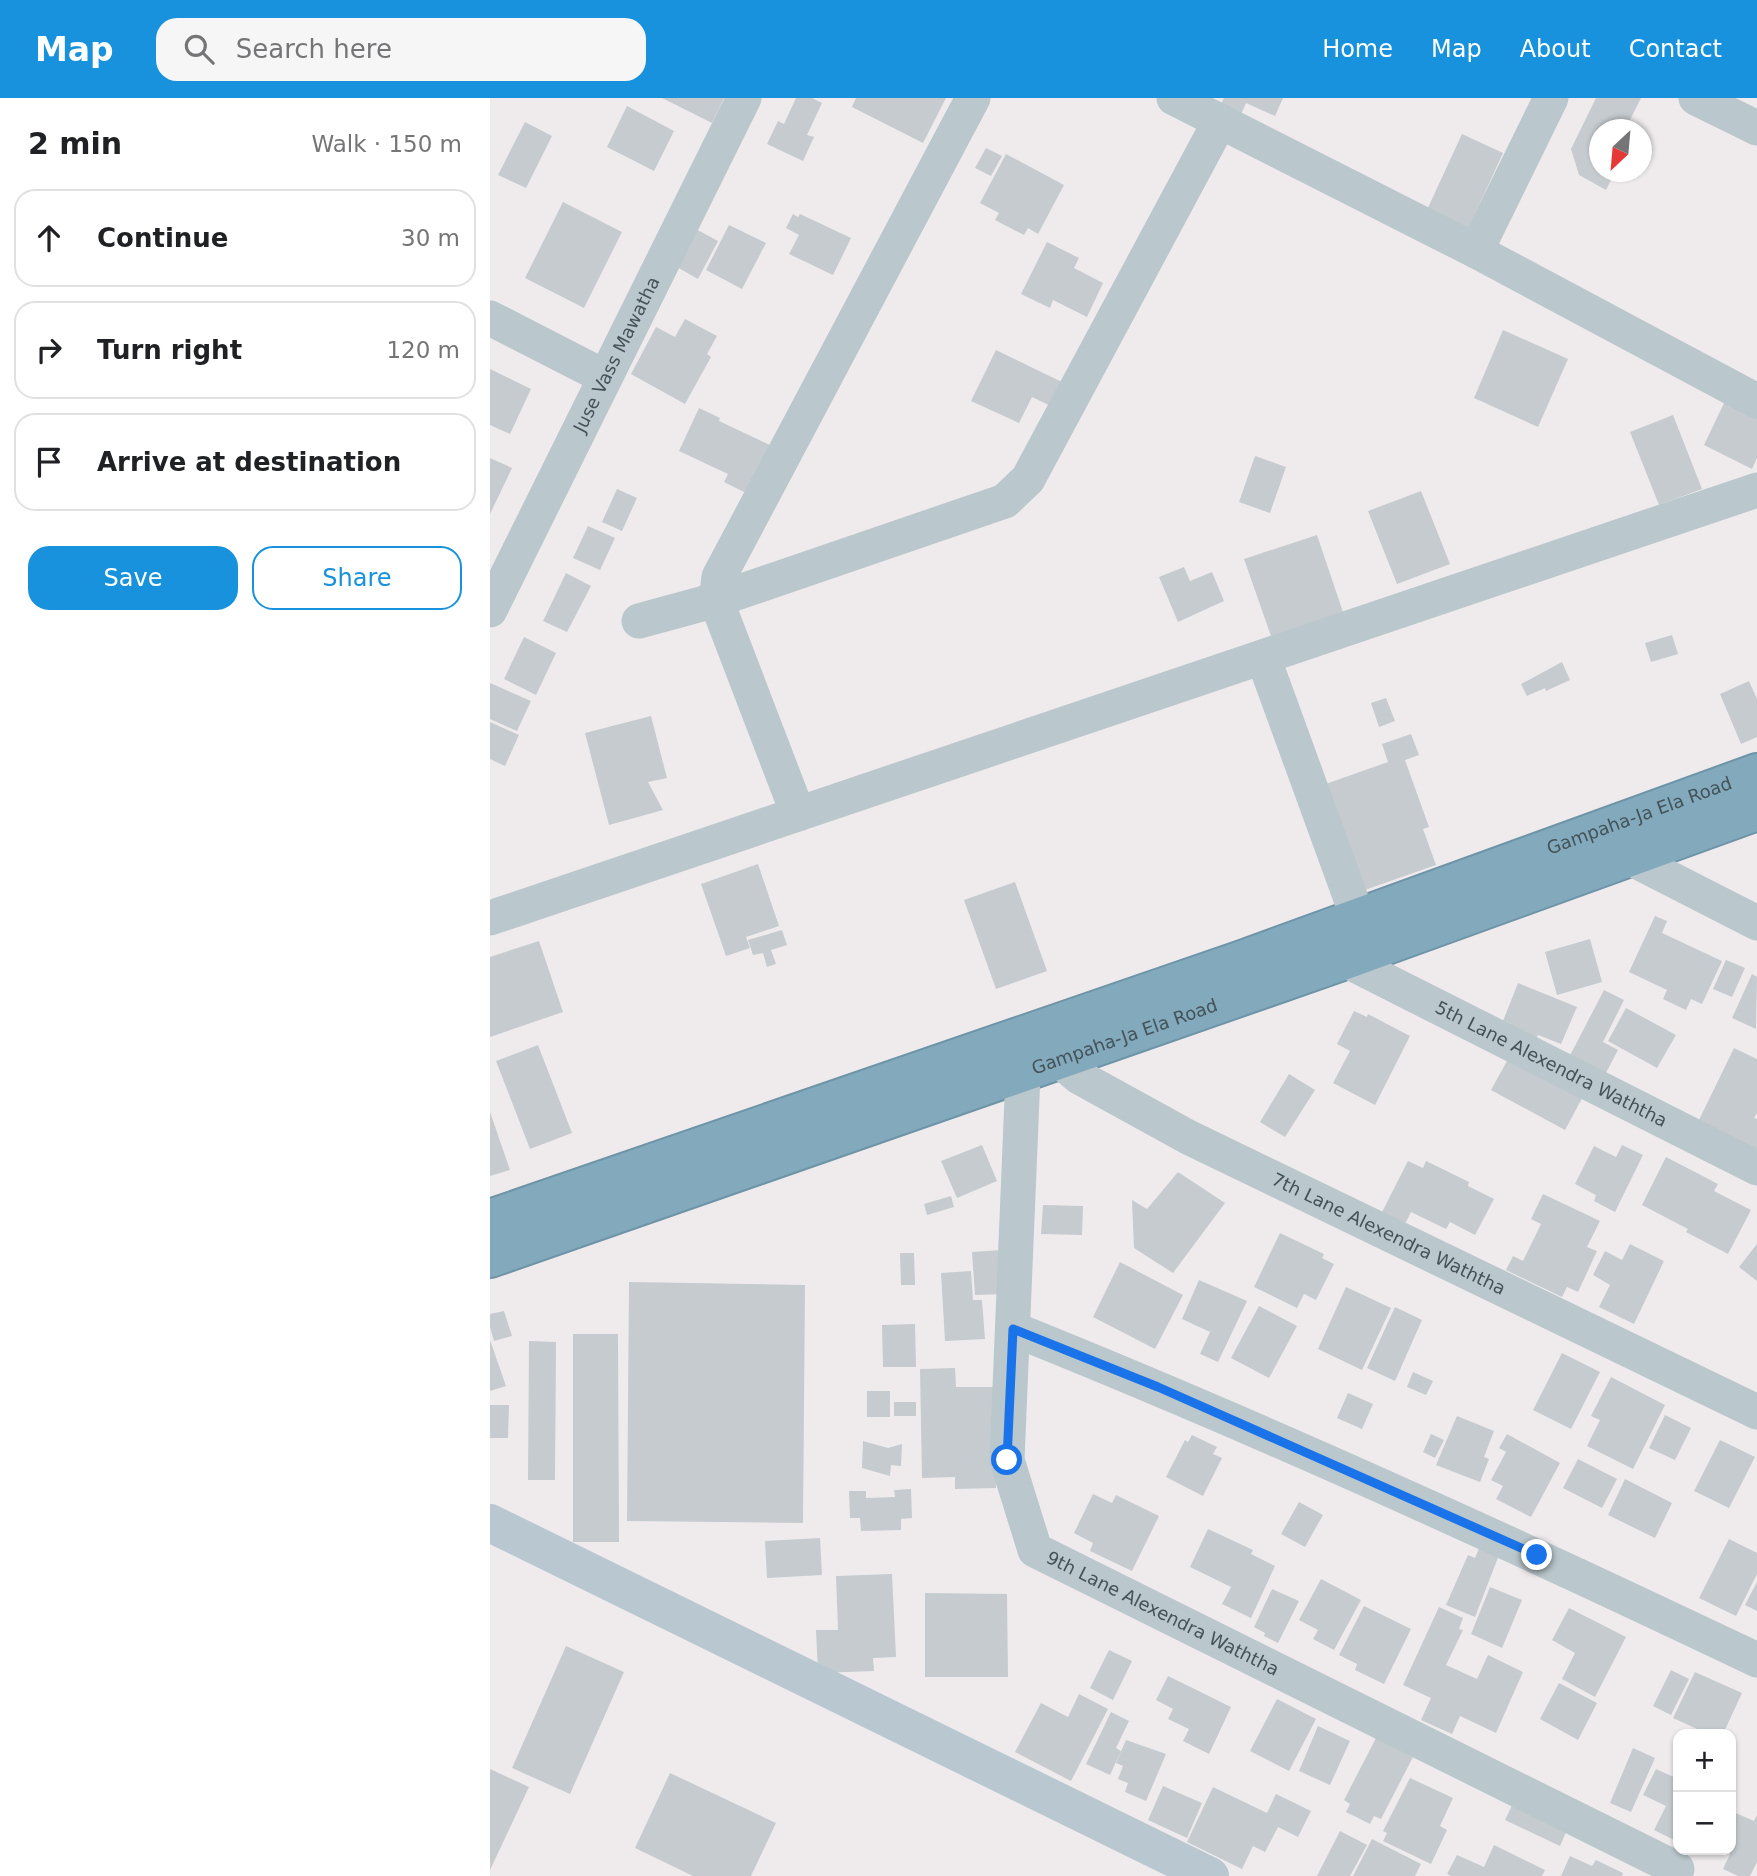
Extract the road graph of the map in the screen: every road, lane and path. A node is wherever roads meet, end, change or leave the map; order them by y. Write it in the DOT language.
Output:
graph roads {
  1 [pos="744,98"];
  2 [pos="973,98"];
  3 [pos="1174,98"];
  4 [pos="1551,98"];
  5 [pos="1696,98"];
  6 [pos="1220,121"];
  7 [pos="1757,128"];
  8 [pos="1476,251"];
  9 [pos="490,318"];
  10 [pos="605,377"];
  11 [pos="1757,401"];
  12 [pos="1757,490"];
  13 [pos="716,600"];
  14 [pos="490,610"];
  15 [pos="639,621"];
  16 [pos="1263,657"];
  17 [pos="1757,773"];
  18 [pos="1757,811"];
  19 [pos="798,814"];
  20 [pos="1605,828"];
  21 [pos="1630,858"];
  22 [pos="490,918"];
  23 [pos="1358,918"];
  24 [pos="1757,923"];
  25 [pos="1345,960"];
  26 [pos="1035,1051"];
  27 [pos="1757,1168"];
  28 [pos="490,1219"];
  29 [pos="490,1258"];
  30 [pos="1013,1329"];
  31 [pos="1757,1412"];
  32 [pos="490,1523"];
  33 [pos="1757,1660"];
  34 [pos="1677,1868"];
  35 [pos="1209,1876"];
  1 -- 10 [label="street, Juse Vass Mawatha"];
  2 -- 13 [label="street"];
  3 -- 6 [label="street"];
  4 -- 8 [label="street"];
  5 -- 7 [label="street"];
  6 -- 8 [label="street"];
  6 -- 13 [label="street"];
  8 -- 11 [label="street"];
  9 -- 10 [label="street"];
  10 -- 14 [label="street, Juse Vass Mawatha"];
  12 -- 16 [label="street"];
  13 -- 15 [label="street"];
  13 -- 19 [label="street"];
  16 -- 19 [label="street"];
  16 -- 23 [label="street"];
  17 -- 20 [label="highway, Gampaha-Ja Ela Road"];
  18 -- 21 [label="highway, Gampaha-Ja Ela Road"];
  19 -- 22 [label="street"];
  20 -- 21 [label="street"];
  20 -- 23 [label="highway, Gampaha-Ja Ela Road"];
  21 -- 24 [label="street"];
  21 -- 25 [label="highway, Gampaha-Ja Ela Road"];
  23 -- 26 [label="highway, Gampaha-Ja Ela Road"];
  25 -- 26 [label="highway, Gampaha-Ja Ela Road"];
  25 -- 27 [label="street, 5th Lane Alexendra Waththa"];
  26 -- 28 [label="highway, Gampaha-Ja Ela Road"];
  26 -- 29 [label="highway, Gampaha-Ja Ela Road"];
  26 -- 30 [label="street, 9th Lane Alexendra Waththa"];
  26 -- 31 [label="street, 7th Lane Alexendra Waththa"];
  30 -- 33 [label="street"];
  30 -- 34 [label="street, 9th Lane Alexendra Waththa"];
  32 -- 35 [label="street"];
}
